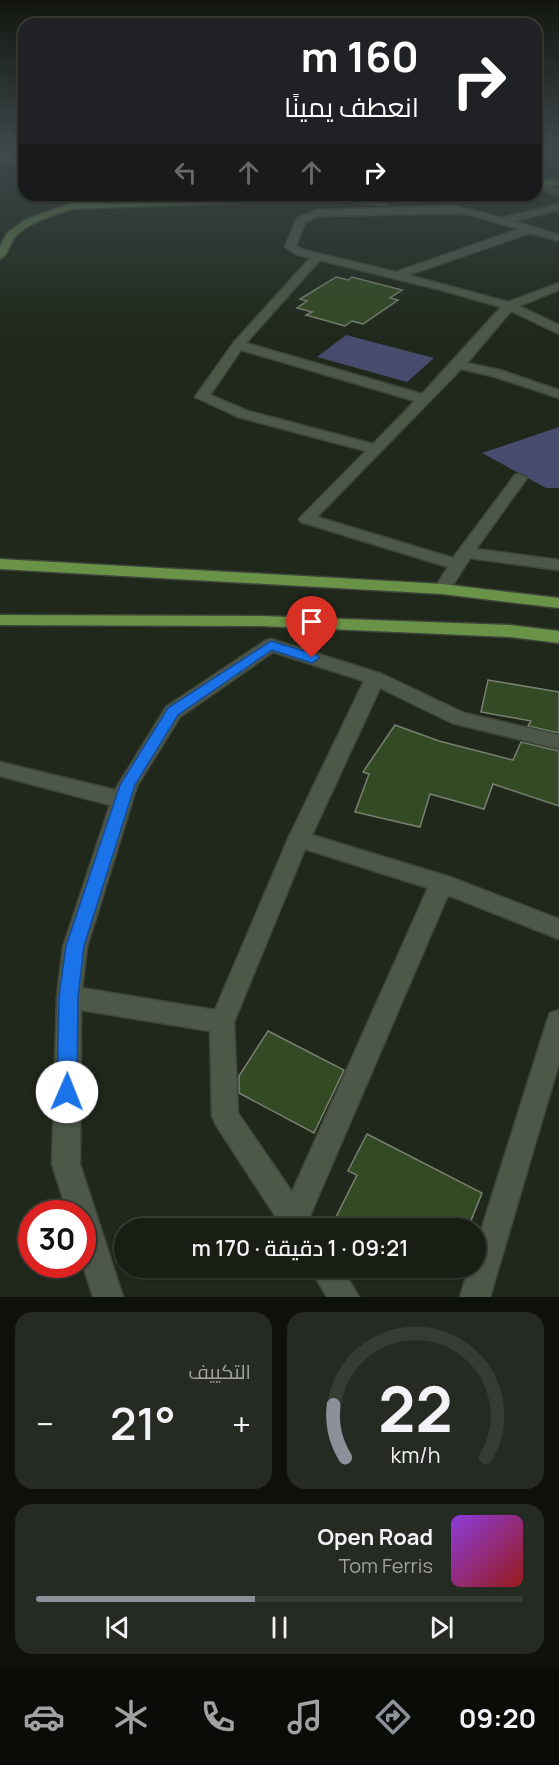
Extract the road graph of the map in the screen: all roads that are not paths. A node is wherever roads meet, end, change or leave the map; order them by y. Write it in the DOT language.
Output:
graph roads {
  1 [pos="59,211"];
  2 [pos="439,211"];
  3 [pos="467,211"];
  4 [pos="545,211"];
  5 [pos="503,221"];
  6 [pos="530,229"];
  7 [pos="559,238"];
  8 [pos="0,256"];
  9 [pos="317,257"];
  10 [pos="397,275"];
  11 [pos="559,286"];
  12 [pos="509,306"];
  13 [pos="559,330"];
  14 [pos="238,345"];
  15 [pos="458,365"];
  16 [pos="559,394"];
  17 [pos="423,399"];
  18 [pos="375,449"];
  19 [pos="520,478"];
  20 [pos="460,558"];
  21 [pos="0,564"];
  22 [pos="559,565"];
  23 [pos="442,590"];
  24 [pos="559,603"];
  25 [pos="0,620"];
  26 [pos="559,637"];
  27 [pos="375,678"];
  28 [pos="559,742"];
  29 [pos="0,769"];
  30 [pos="122,800"];
  31 [pos="299,839"];
  32 [pos="442,883"];
  33 [pos="559,929"];
  34 [pos="69,997"];
  35 [pos="559,1021"];
  36 [pos="222,1022"];
  37 [pos="77,1200"];
  38 [pos="292,1218"];
  39 [pos="299,1218"];
  40 [pos="96,1259"];
  41 [pos="332,1278"];
  42 [pos="108,1297"];
  43 [pos="344,1297"];
  44 [pos="475,1297"];
  1 -- 8 [label="street"];
  2 -- 9 [label="street"];
  3 -- 5 [label="street"];
  4 -- 5 [label="street"];
  5 -- 6 [label="street"];
  6 -- 7 [label="street"];
  6 -- 10 [label="street"];
  9 -- 10 [label="street"];
  9 -- 14 [label="street"];
  10 -- 12 [label="street"];
  11 -- 12 [label="street"];
  12 -- 13 [label="street"];
  12 -- 15 [label="street"];
  14 -- 17 [label="street"];
  14 -- 18 [label="street"];
  15 -- 16 [label="street"];
  15 -- 17 [label="street"];
  17 -- 18 [label="street"];
  18 -- 20 [label="street"];
  19 -- 20 [label="street"];
  20 -- 22 [label="street"];
  20 -- 23 [label="street"];
  21 -- 23 [label="main road"];
  23 -- 24 [label="main road"];
  25 -- 26 [label="main road"];
  27 -- 28 [label="street"];
  27 -- 30 [label="street"];
  27 -- 31 [label="street"];
  29 -- 30 [label="street"];
  30 -- 34 [label="street"];
  31 -- 32 [label="street"];
  31 -- 36 [label="street"];
  32 -- 33 [label="street"];
  32 -- 39 [label="street"];
  34 -- 36 [label="street"];
  34 -- 37 [label="street"];
  35 -- 44 [label="street"];
  36 -- 38 [label="street"];
  40 -- 42 [label="street"];
  41 -- 43 [label="street"];
}
